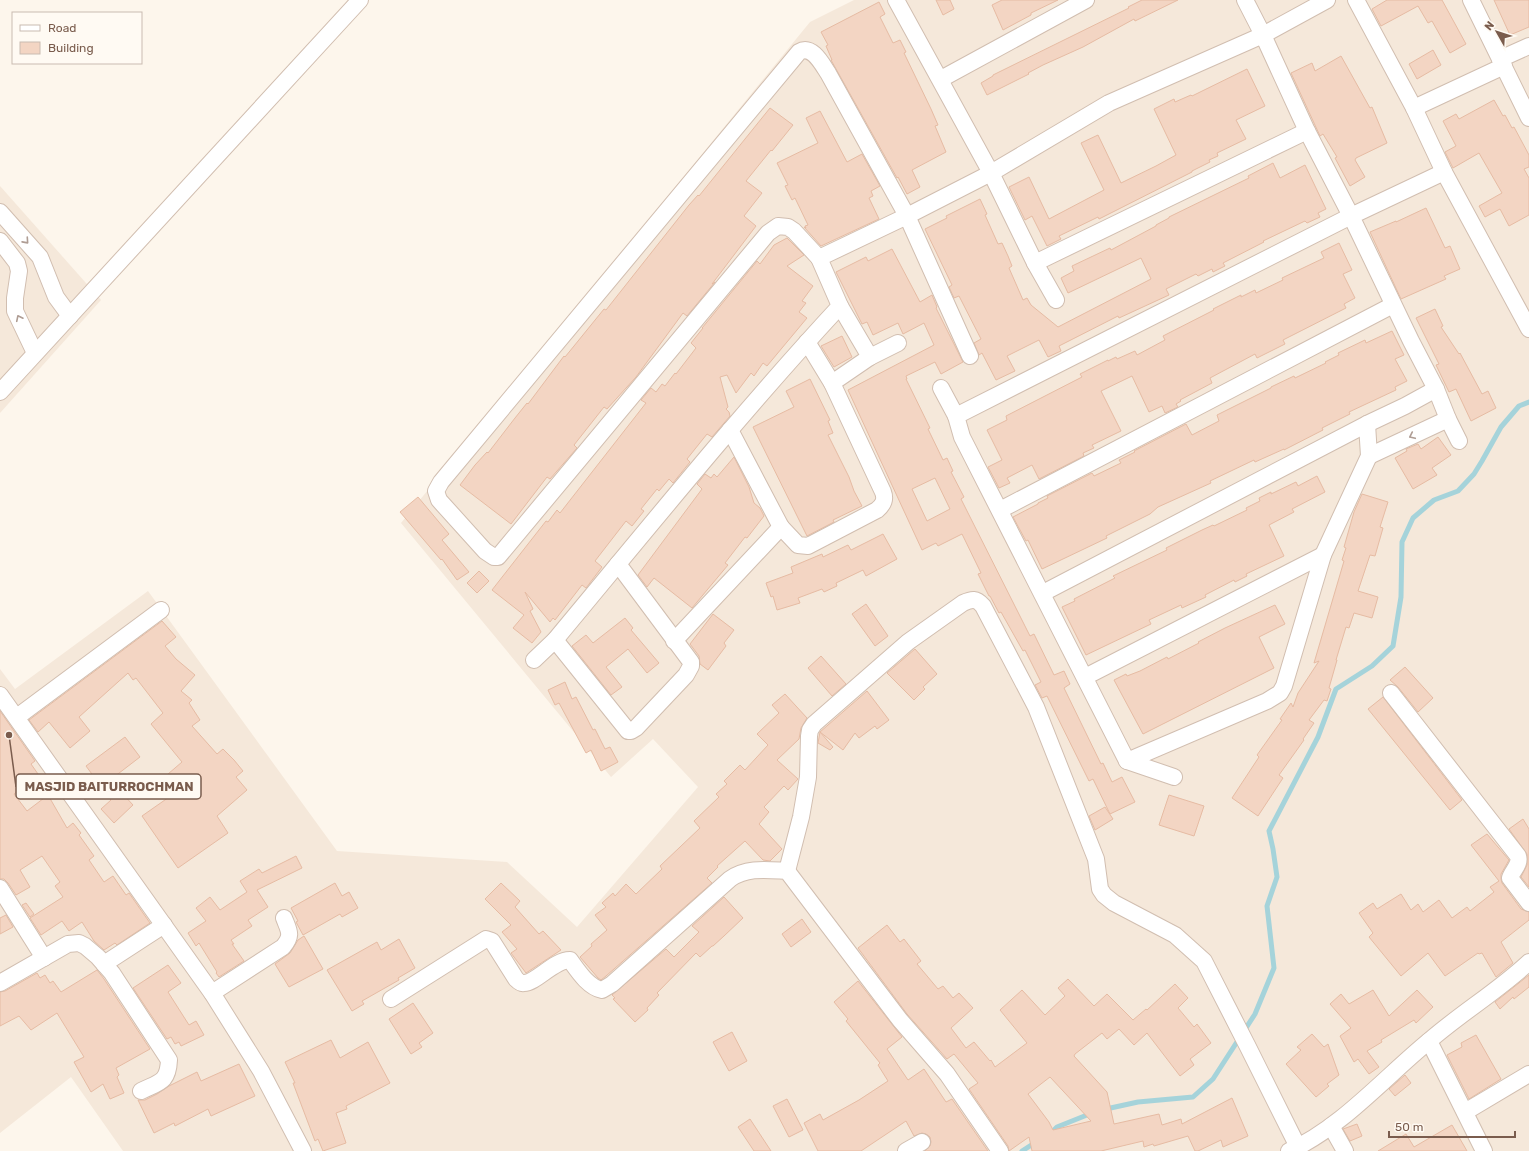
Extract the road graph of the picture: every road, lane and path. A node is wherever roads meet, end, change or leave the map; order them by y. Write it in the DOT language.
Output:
graph roads {
  1 [pos="360,0"];
  2 [pos="896,0"];
  3 [pos="1086,0"];
  4 [pos="1244,0"];
  5 [pos="1327,0"];
  6 [pos="1356,0"];
  7 [pos="1470,0"];
  8 [pos="1263,35"];
  9 [pos="1529,46"];
  10 [pos="1502,63"];
  11 [pos="941,79"];
  12 [pos="1414,108"];
  13 [pos="1529,118"];
  14 [pos="1307,131"];
  15 [pos="1444,172"];
  16 [pos="991,173"];
  17 [pos="0,212"];
  18 [pos="907,216"];
  19 [pos="1351,216"];
  20 [pos="0,243"];
  21 [pos="819,258"];
  22 [pos="43,262"];
  23 [pos="1035,263"];
  24 [pos="19,272"];
  25 [pos="1056,300"];
  26 [pos="1394,305"];
  27 [pos="840,306"];
  28 [pos="70,316"];
  29 [pos="1529,329"];
  30 [pos="807,342"];
  31 [pos="898,342"];
  32 [pos="35,354"];
  33 [pos="970,356"];
  34 [pos="870,357"];
  35 [pos="832,383"];
  36 [pos="941,388"];
  37 [pos="1436,389"];
  38 [pos="0,392"];
  39 [pos="956,416"];
  40 [pos="1448,419"];
  41 [pos="1366,424"];
  42 [pos="730,430"];
  43 [pos="1459,441"];
  44 [pos="1369,456"];
  45 [pos="1000,510"];
  46 [pos="781,527"];
  47 [pos="1323,555"];
  48 [pos="618,564"];
  49 [pos="1042,593"];
  50 [pos="161,610"];
  51 [pos="555,640"];
  52 [pos="674,641"];
  53 [pos="534,660"];
  54 [pos="1086,677"];
  55 [pos="1391,693"];
  56 [pos="0,695"];
  57 [pos="16,717"];
  58 [pos="1127,761"];
  59 [pos="1174,777"];
  60 [pos="787,871"];
  61 [pos="0,888"];
  62 [pos="1529,903"];
  63 [pos="284,918"];
  64 [pos="164,925"];
  65 [pos="44,958"];
  66 [pos="1529,962"];
  67 [pos="104,964"];
  68 [pos="0,983"];
  69 [pos="212,993"];
  70 [pos="391,999"];
  71 [pos="1429,1040"];
  72 [pos="1529,1074"];
  73 [pos="141,1091"];
  74 [pos="1465,1112"];
  75 [pos="1331,1126"];
  76 [pos="922,1142"];
  77 [pos="1293,1149"];
  78 [pos="302,1151"];
  79 [pos="906,1151"];
  80 [pos="1000,1151"];
  81 [pos="1345,1151"];
  82 [pos="1484,1151"];
  1 -- 28 [label="street"];
  2 -- 11 [label="street"];
  3 -- 11 [label="street"];
  4 -- 8 [label="street"];
  5 -- 8 [label="street"];
  6 -- 12 [label="street"];
  7 -- 10 [label="street"];
  8 -- 14 [label="street"];
  8 -- 16 [label="street"];
  9 -- 10 [label="street"];
  10 -- 12 [label="street"];
  10 -- 13 [label="street"];
  11 -- 16 [label="street"];
  12 -- 15 [label="street"];
  14 -- 19 [label="street"];
  14 -- 23 [label="street"];
  15 -- 19 [label="street"];
  15 -- 29 [label="street"];
  16 -- 18 [label="street"];
  16 -- 23 [label="street"];
  17 -- 22 [label="street, one-way"];
  18 -- 21 [label="street"];
  18 -- 21 [label="street"];
  18 -- 33 [label="street"];
  19 -- 26 [label="street"];
  19 -- 39 [label="street"];
  20 -- 24 [label="street"];
  21 -- 27 [label="street"];
  22 -- 24 [label="street"];
  22 -- 28 [label="street"];
  23 -- 25 [label="street"];
  32 -- 24 [label="street, one-way"];
  26 -- 37 [label="street"];
  26 -- 45 [label="street"];
  27 -- 30 [label="street"];
  27 -- 34 [label="street"];
  28 -- 32 [label="street"];
  30 -- 35 [label="street"];
  30 -- 42 [label="street"];
  31 -- 34 [label="street"];
  32 -- 38 [label="street"];
  34 -- 35 [label="street"];
  35 -- 46 [label="street"];
  36 -- 39 [label="street"];
  37 -- 40 [label="street"];
  37 -- 41 [label="street"];
  39 -- 45 [label="street"];
  40 -- 43 [label="street"];
  40 -- 44 [label="street, one-way"];
  41 -- 44 [label="street"];
  41 -- 49 [label="street"];
  42 -- 46 [label="street"];
  42 -- 48 [label="street"];
  44 -- 47 [label="street"];
  45 -- 49 [label="street"];
  46 -- 52 [label="street"];
  47 -- 54 [label="street"];
  47 -- 58 [label="street"];
  48 -- 51 [label="street"];
  48 -- 52 [label="street"];
  49 -- 54 [label="street"];
  50 -- 57 [label="street"];
  51 -- 52 [label="street"];
  51 -- 53 [label="street"];
  54 -- 58 [label="street"];
  55 -- 62 [label="street"];
  56 -- 57 [label="street"];
  57 -- 64 [label="street"];
  58 -- 59 [label="street"];
  60 -- 70 [label="street"];
  60 -- 77 [label="street"];
  60 -- 80 [label="street"];
  61 -- 65 [label="street"];
  63 -- 69 [label="street"];
  64 -- 67 [label="street"];
  64 -- 69 [label="street"];
  65 -- 67 [label="street"];
  65 -- 68 [label="street"];
  66 -- 71 [label="street"];
  67 -- 73 [label="street"];
  69 -- 78 [label="street"];
  71 -- 74 [label="street"];
  71 -- 75 [label="street"];
  72 -- 74 [label="street"];
  74 -- 82 [label="street"];
  75 -- 77 [label="street"];
  75 -- 81 [label="street"];
  76 -- 79 [label="street"];
}
